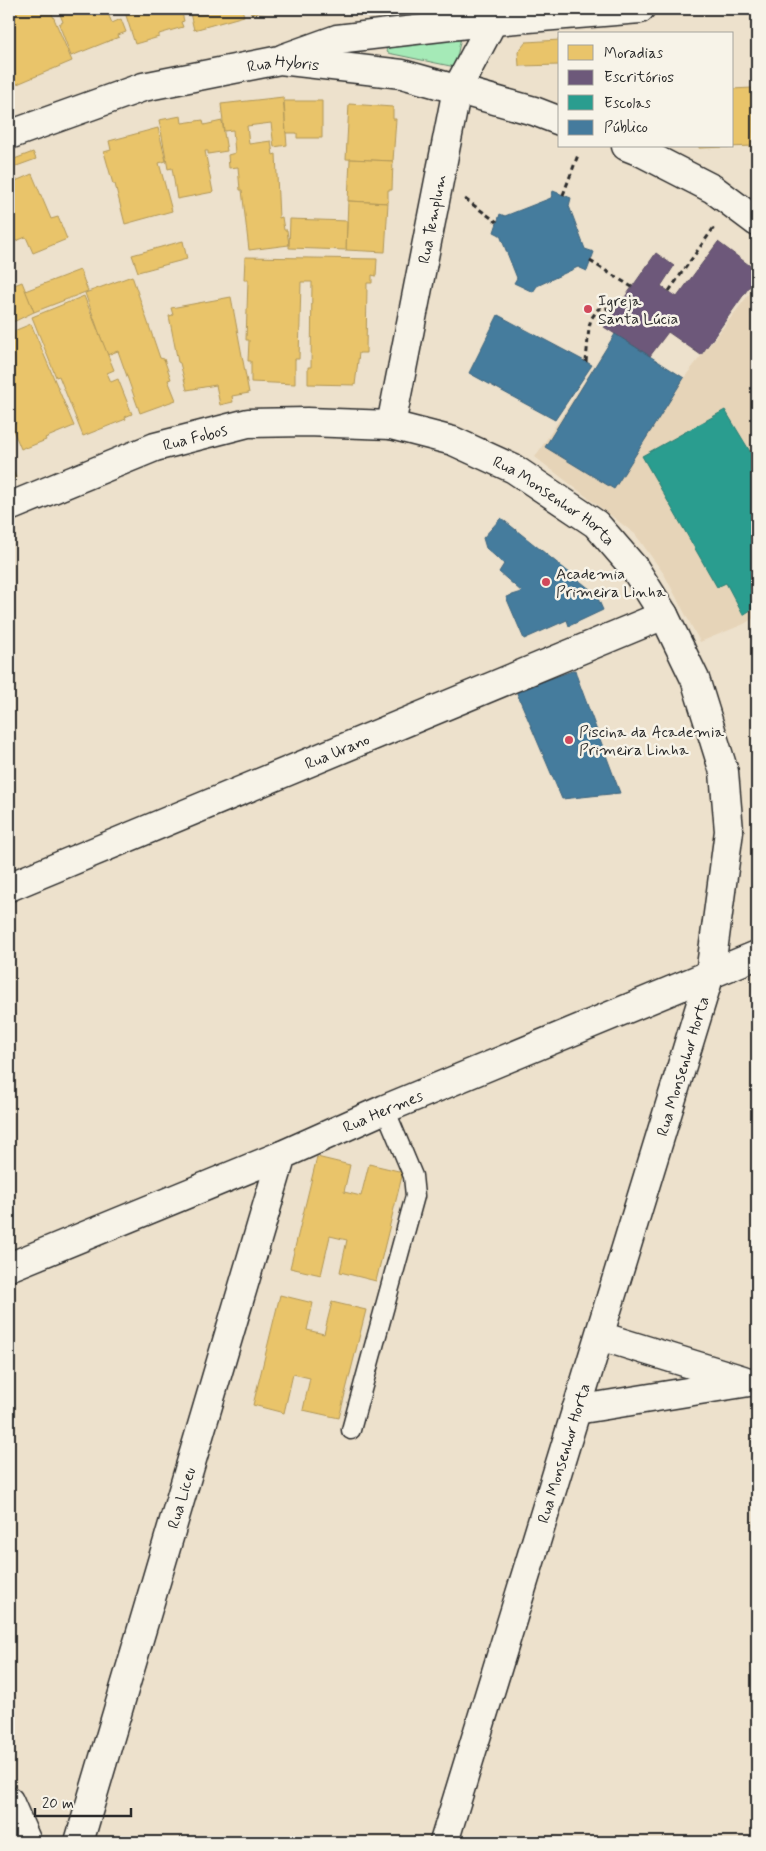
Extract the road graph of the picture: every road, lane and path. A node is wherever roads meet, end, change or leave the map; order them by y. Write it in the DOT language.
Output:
graph roads {
  1 [pos="640,9"];
  2 [pos="493,21"];
  3 [pos="280,60"];
  4 [pos="457,89"];
  5 [pos="558,120"];
  6 [pos="9,136"];
  7 [pos="631,148"];
  8 [pos="578,154"];
  9 [pos="563,195"];
  10 [pos="462,196"];
  11 [pos="497,222"];
  12 [pos="757,222"];
  13 [pos="715,226"];
  14 [pos="590,261"];
  15 [pos="632,287"];
  16 [pos="669,292"];
  17 [pos="614,313"];
  18 [pos="586,362"];
  19 [pos="391,425"];
  20 [pos="9,507"];
  21 [pos="664,615"];
  22 [pos="9,887"];
  23 [pos="757,955"];
  24 [pos="710,974"];
  25 [pos="385,1109"];
  26 [pos="282,1155"];
  27 [pos="9,1267"];
  28 [pos="600,1336"];
  29 [pos="753,1382"];
  30 [pos="576,1410"];
  31 [pos="351,1430"];
  32 [pos="9,1801"];
  33 [pos="28,1842"];
  34 [pos="79,1842"];
  35 [pos="444,1842"];
  1 -- 2 [label="street"];
  2 -- 3 [label="street"];
  2 -- 4 [label="street, Rua Templum"];
  3 -- 4 [label="street, Rua Hybris"];
  3 -- 6 [label="street, Rua Hybris"];
  4 -- 5 [label="street, Rua Hybris"];
  4 -- 19 [label="street, Rua Templum"];
  7 -- 12 [label="street"];
  8 -- 9 [label="path"];
  10 -- 11 [label="path"];
  13 -- 16 [label="path"];
  14 -- 15 [label="path"];
  17 -- 18 [label="path"];
  19 -- 20 [label="street, Rua Fobos"];
  19 -- 21 [label="street, Rua Monsenhor Horta"];
  21 -- 22 [label="street, Rua Urano"];
  21 -- 24 [label="street, Rua Monsenhor Horta"];
  23 -- 24 [label="street, Rua Hermes"];
  24 -- 25 [label="street, Rua Hermes"];
  24 -- 28 [label="street, Rua Monsenhor Horta"];
  25 -- 26 [label="street, Rua Hermes"];
  25 -- 31 [label="lane"];
  26 -- 27 [label="street, Rua Hermes"];
  26 -- 34 [label="street, Rua Liceu"];
  28 -- 29 [label="street"];
  28 -- 30 [label="street, Rua Monsenhor Horta"];
  29 -- 30 [label="street"];
  30 -- 35 [label="street, Rua Monsenhor Horta"];
  32 -- 33 [label="street"];
}
